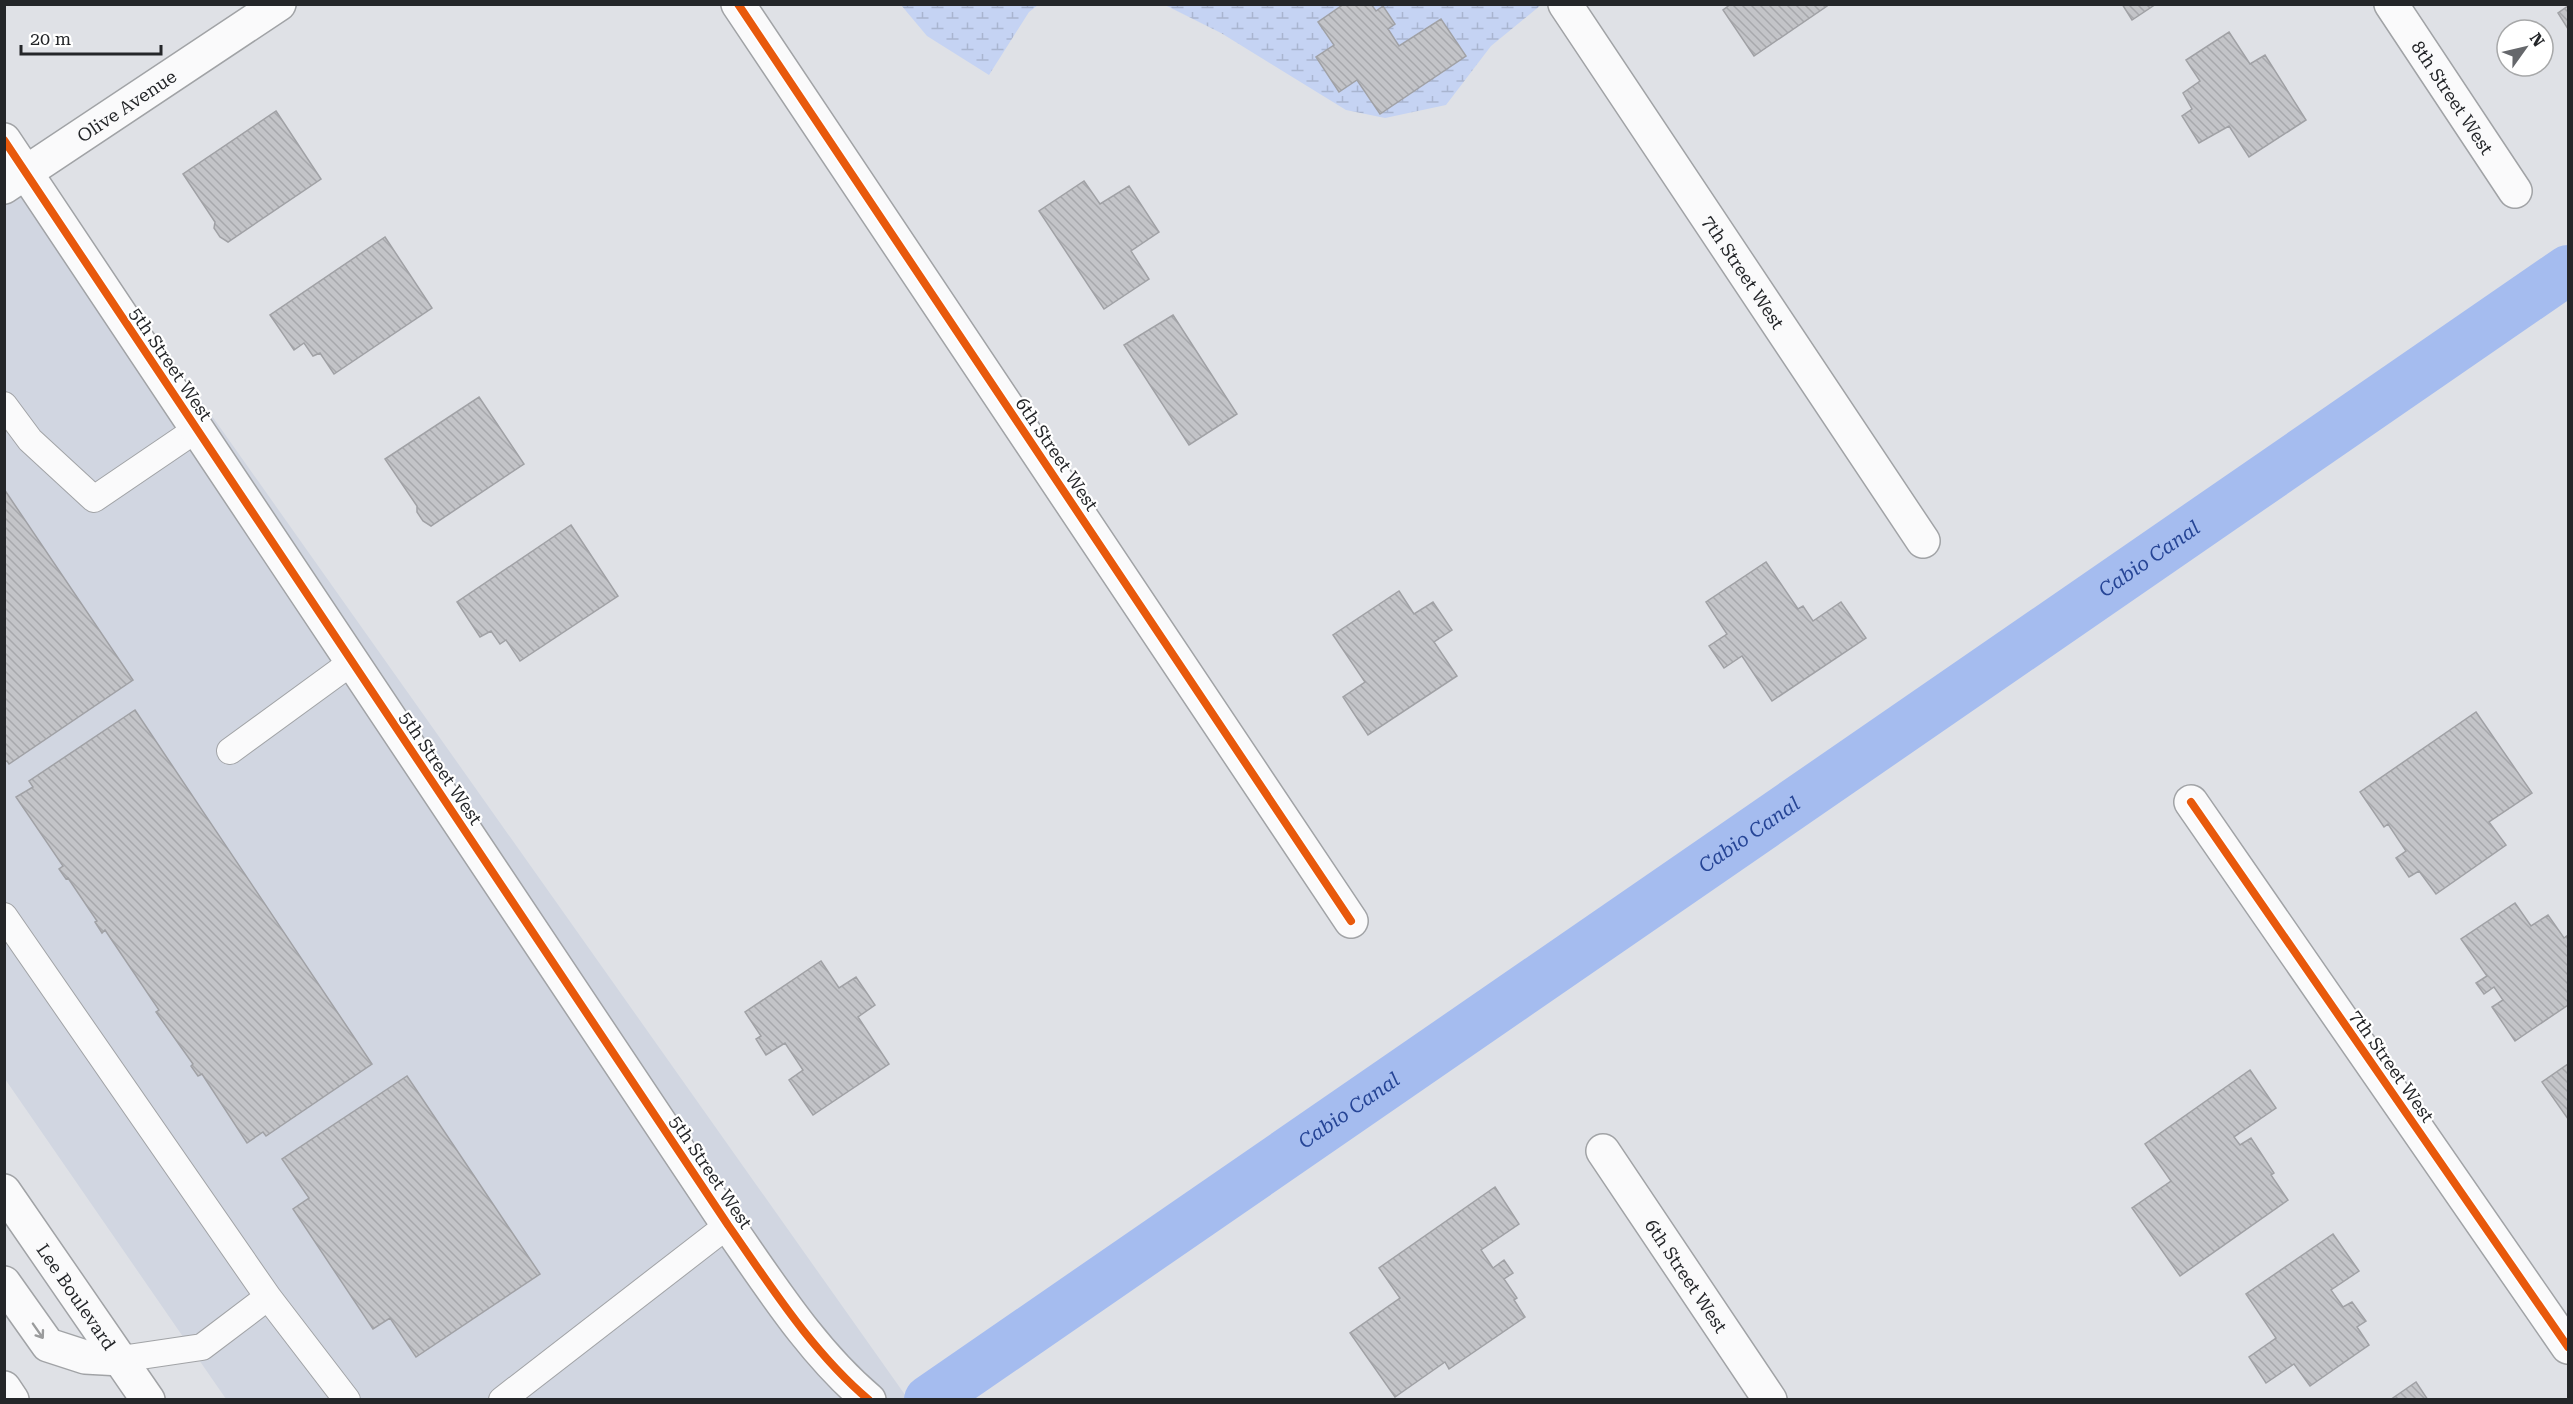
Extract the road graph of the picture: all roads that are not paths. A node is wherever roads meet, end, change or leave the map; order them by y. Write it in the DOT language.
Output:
graph roads {
  1 [pos="279,4"];
  2 [pos="738,4"];
  3 [pos="1565,4"];
  4 [pos="2391,4"];
  5 [pos="4,140"];
  6 [pos="15,180"];
  7 [pos="2515,191"];
  8 [pos="4,405"];
  9 [pos="197,429"];
  10 [pos="1923,541"];
  11 [pos="352,662"];
  12 [pos="230,751"];
  13 [pos="2191,802"];
  14 [pos="4,916"];
  15 [pos="1352,921"];
  16 [pos="1603,1151"];
  17 [pos="4,1191"];
  18 [pos="728,1224"];
  19 [pos="4,1283"];
  20 [pos="268,1297"];
  21 [pos="2568,1347"];
  22 [pos="121,1359"];
  23 [pos="4,1388"];
  24 [pos="12,1400"];
  25 [pos="148,1400"];
  26 [pos="347,1400"];
  27 [pos="502,1400"];
  28 [pos="869,1400"];
  29 [pos="1770,1400"];
  1 -- 6 [label="street, Olive Avenue"];
  2 -- 15 [label="street, 6th Street West"];
  3 -- 10 [label="street, 7th Street West"];
  4 -- 7 [label="street, 8th Street West"];
  5 -- 6 [label="street, 5th Street West"];
  6 -- 9 [label="street, 5th Street West"];
  8 -- 9 [label="lane"];
  9 -- 11 [label="street, 5th Street West"];
  11 -- 12 [label="lane"];
  11 -- 18 [label="street, 5th Street West"];
  13 -- 21 [label="street, 7th Street West"];
  14 -- 20 [label="lane"];
  16 -- 29 [label="street, 6th Street West"];
  17 -- 22 [label="street, Lee Boulevard"];
  18 -- 27 [label="lane"];
  18 -- 28 [label="street, 5th Street West"];
  19 -- 22 [label="street, one-way"];
  20 -- 22 [label="lane"];
  20 -- 26 [label="lane"];
  22 -- 25 [label="street, Lee Boulevard"];
  23 -- 24 [label="street"];
}
